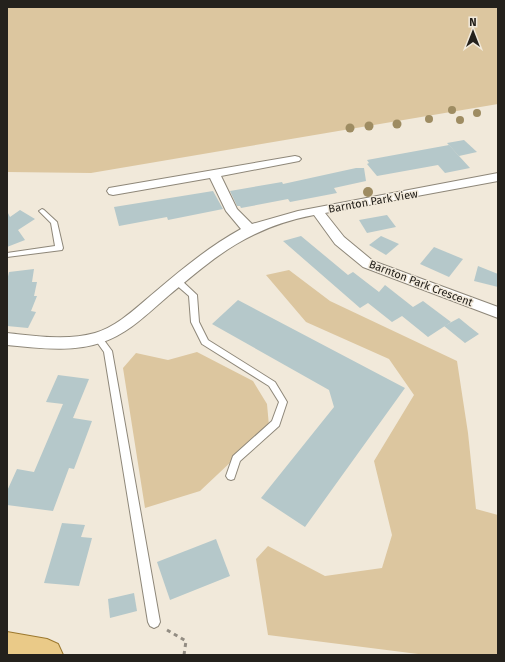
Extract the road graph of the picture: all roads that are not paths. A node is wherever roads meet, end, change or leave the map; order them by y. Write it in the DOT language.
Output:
graph roads {
  1 [pos="295,159"];
  2 [pos="214,174"];
  3 [pos="498,177"];
  4 [pos="113,190"];
  5 [pos="42,211"];
  6 [pos="317,211"];
  7 [pos="250,230"];
  8 [pos="7,255"];
  9 [pos="177,281"];
  10 [pos="498,313"];
  11 [pos="98,338"];
  12 [pos="7,339"];
  13 [pos="231,476"];
  14 [pos="154,622"];
  15 [pos="7,648"];
  16 [pos="46,655"];
  1 -- 2 [label="street"];
  2 -- 4 [label="street"];
  2 -- 7 [label="street"];
  3 -- 6 [label="street, Barnton Park View"];
  5 -- 8 [label="lane"];
  6 -- 7 [label="street, Barnton Park View"];
  6 -- 10 [label="street, Barnton Park Crescent"];
  7 -- 9 [label="street, Barnton Park View"];
  9 -- 11 [label="street, Barnton Park View"];
  9 -- 13 [label="lane"];
  11 -- 12 [label="street, Barnton Park View"];
  11 -- 14 [label="lane"];
  15 -- 16 [label="main road"];
}
